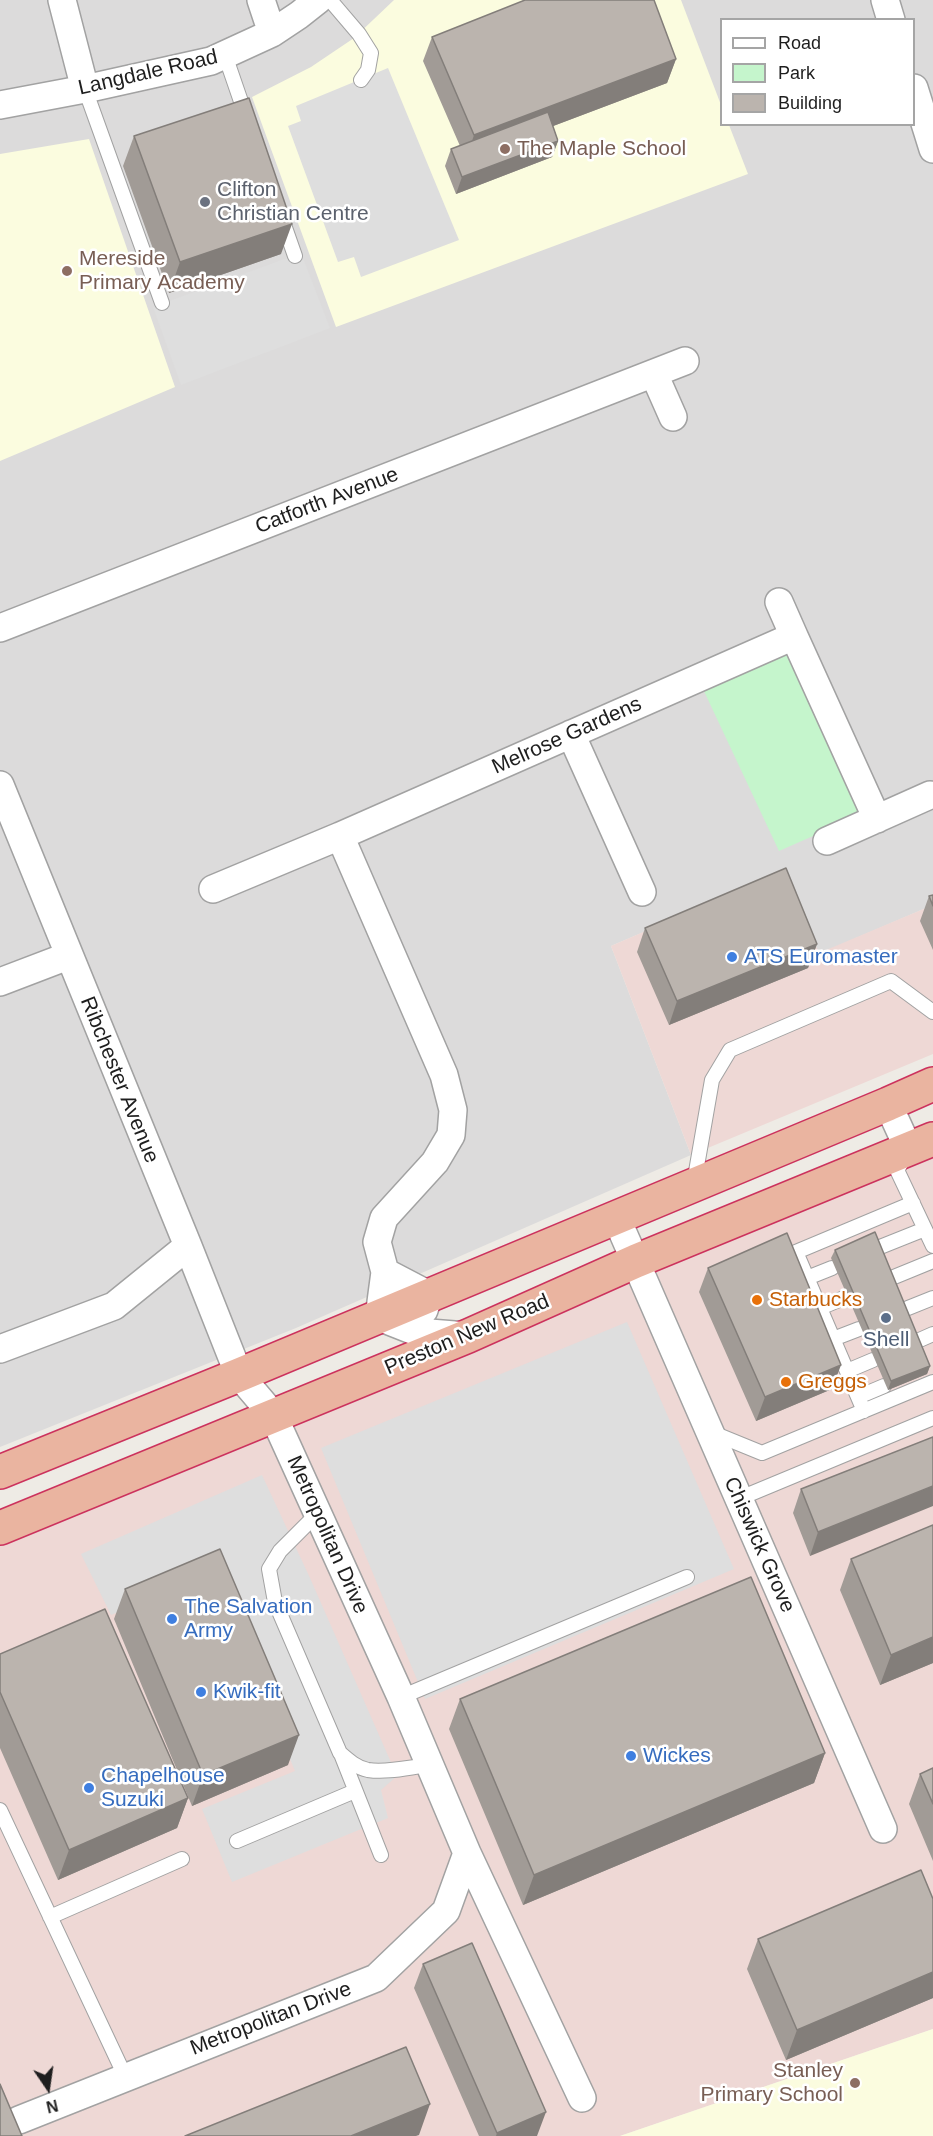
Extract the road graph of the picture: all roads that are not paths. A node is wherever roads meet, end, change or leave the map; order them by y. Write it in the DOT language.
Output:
graph roads {
  1 [pos="62,0"];
  2 [pos="261,0"];
  3 [pos="318,0"];
  4 [pos="330,0"];
  5 [pos="885,0"];
  6 [pos="890,18"];
  7 [pos="272,33"];
  8 [pos="225,55"];
  9 [pos="361,81"];
  10 [pos="85,89"];
  11 [pos="915,91"];
  12 [pos="0,105"];
  13 [pos="252,133"];
  14 [pos="933,149"];
  15 [pos="279,211"];
  16 [pos="295,256"];
  17 [pos="162,303"];
  18 [pos="685,361"];
  19 [pos="654,374"];
  20 [pos="673,417"];
  21 [pos="779,602"];
  22 [pos="0,628"];
  23 [pos="794,636"];
  24 [pos="571,734"];
  25 [pos="0,785"];
  26 [pos="930,795"];
  27 [pos="877,819"];
  28 [pos="340,836"];
  29 [pos="827,841"];
  30 [pos="213,889"];
  31 [pos="642,892"];
  32 [pos="68,956"];
  33 [pos="0,982"];
  34 [pos="933,1012"];
  35 [pos="933,1084"];
  36 [pos="888,1104"];
  37 [pos="921,1144"];
  38 [pos="694,1185"];
  39 [pos="913,1203"];
  40 [pos="616,1217"];
  41 [pos="925,1228"];
  42 [pos="188,1246"];
  43 [pos="933,1246"];
  44 [pos="875,1249"];
  45 [pos="636,1261"];
  46 [pos="933,1261"];
  47 [pos="832,1268"];
  48 [pos="386,1272"];
  49 [pos="807,1278"];
  50 [pos="889,1279"];
  51 [pos="429,1295"];
  52 [pos="846,1297"];
  53 [pos="933,1298"];
  54 [pos="820,1308"];
  55 [pos="903,1310"];
  56 [pos="379,1317"];
  57 [pos="859,1329"];
  58 [pos="417,1332"];
  59 [pos="933,1335"];
  60 [pos="468,1336"];
  61 [pos="833,1339"];
  62 [pos="915,1342"];
  63 [pos="0,1349"];
  64 [pos="873,1360"];
  65 [pos="389,1368"];
  66 [pos="847,1371"];
  67 [pos="239,1375"];
  68 [pos="933,1382"];
  69 [pos="884,1386"];
  70 [pos="858,1397"];
  71 [pos="864,1411"];
  72 [pos="273,1415"];
  73 [pos="933,1418"];
  74 [pos="709,1432"];
  75 [pos="0,1472"];
  76 [pos="738,1498"];
  77 [pos="318,1514"];
  78 [pos="0,1528"];
  79 [pos="687,1577"];
  80 [pos="401,1698"];
  81 [pos="340,1753"];
  82 [pos="430,1765"];
  83 [pos="356,1791"];
  84 [pos="0,1810"];
  85 [pos="883,1829"];
  86 [pos="237,1841"];
  87 [pos="467,1853"];
  88 [pos="381,1855"];
  89 [pos="182,1859"];
  90 [pos="50,1917"];
  91 [pos="125,2076"];
  92 [pos="582,2098"];
  93 [pos="19,2120"];
  1 -- 10 [label="street"];
  2 -- 7 [label="street"];
  3 -- 7 [label="street, Langdale Road"];
  4 -- 9 [label="lane"];
  5 -- 6 [label="street"];
  7 -- 8 [label="street, Langdale Road"];
  8 -- 10 [label="street, Langdale Road"];
  8 -- 13 [label="lane"];
  10 -- 12 [label="street, Langdale Road"];
  10 -- 17 [label="lane"];
  11 -- 14 [label="street"];
  15 -- 16 [label="lane"];
  18 -- 19 [label="street, Catforth Avenue"];
  19 -- 20 [label="street"];
  19 -- 22 [label="street, Catforth Avenue"];
  21 -- 23 [label="street"];
  23 -- 24 [label="street, Melrose Gardens"];
  23 -- 27 [label="street"];
  24 -- 28 [label="street, Melrose Gardens"];
  24 -- 31 [label="street"];
  25 -- 32 [label="street, Ribchester Avenue"];
  26 -- 27 [label="street"];
  27 -- 29 [label="street"];
  28 -- 30 [label="street, Melrose Gardens"];
  28 -- 48 [label="street"];
  32 -- 33 [label="street"];
  32 -- 42 [label="street, Ribchester Avenue"];
  34 -- 38 [label="lane"];
  35 -- 36 [label="highway"];
  36 -- 37 [label="street"];
  36 -- 38 [label="highway"];
  37 -- 39 [label="lane"];
  37 -- 45 [label="highway, Preston New Road"];
  38 -- 40 [label="highway"];
  39 -- 41 [label="lane"];
  39 -- 49 [label="lane"];
  40 -- 45 [label="street, Chiswick Grove"];
  40 -- 51 [label="highway"];
  41 -- 43 [label="lane"];
  41 -- 44 [label="lane"];
  42 -- 63 [label="street"];
  42 -- 67 [label="street, Ribchester Avenue"];
  45 -- 60 [label="highway, Preston New Road"];
  45 -- 74 [label="street, Chiswick Grove"];
  46 -- 50 [label="lane"];
  47 -- 49 [label="lane"];
  48 -- 51 [label="street"];
  48 -- 56 [label="street"];
  49 -- 54 [label="lane"];
  51 -- 56 [label="highway"];
  51 -- 58 [label="street"];
  52 -- 54 [label="lane"];
  53 -- 55 [label="lane"];
  54 -- 61 [label="lane"];
  56 -- 58 [label="street"];
  56 -- 67 [label="highway"];
  57 -- 61 [label="lane"];
  58 -- 60 [label="street"];
  58 -- 65 [label="street"];
  59 -- 62 [label="lane"];
  60 -- 65 [label="highway, Preston New Road"];
  61 -- 66 [label="lane"];
  64 -- 66 [label="lane"];
  65 -- 72 [label="highway, Preston New Road"];
  66 -- 70 [label="lane"];
  67 -- 72 [label="street, Metropolitan Drive"];
  67 -- 75 [label="highway"];
  68 -- 71 [label="lane"];
  69 -- 70 [label="lane"];
  70 -- 71 [label="lane"];
  71 -- 74 [label="lane"];
  72 -- 77 [label="street, Metropolitan Drive"];
  72 -- 78 [label="highway, Preston New Road"];
  73 -- 76 [label="lane"];
  74 -- 76 [label="street, Chiswick Grove"];
  76 -- 85 [label="street, Chiswick Grove"];
  77 -- 80 [label="street, Metropolitan Drive"];
  77 -- 81 [label="lane"];
  79 -- 80 [label="lane"];
  80 -- 82 [label="street, Metropolitan Drive"];
  81 -- 82 [label="lane"];
  81 -- 83 [label="lane"];
  82 -- 87 [label="street, Metropolitan Drive"];
  83 -- 86 [label="lane"];
  83 -- 88 [label="lane"];
  84 -- 90 [label="lane"];
  87 -- 91 [label="street, Metropolitan Drive"];
  87 -- 92 [label="street, Metropolitan Drive"];
  89 -- 90 [label="lane"];
  90 -- 91 [label="lane"];
  91 -- 93 [label="street, Metropolitan Drive"];
}
